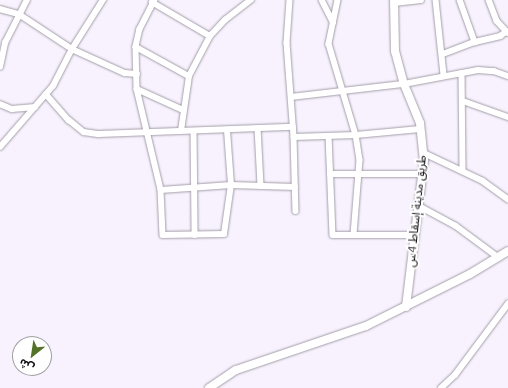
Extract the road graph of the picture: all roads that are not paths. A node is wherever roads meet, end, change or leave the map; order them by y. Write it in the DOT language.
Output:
graph roads {
  1 [pos="27,0"];
  2 [pos="103,0"];
  3 [pos="251,0"];
  4 [pos="290,0"];
  5 [pos="322,0"];
  6 [pos="338,0"];
  7 [pos="421,0"];
  8 [pos="436,0"];
  9 [pos="460,0"];
  10 [pos="489,0"];
  11 [pos="154,1"];
  12 [pos="394,1"];
  13 [pos="0,9"];
  14 [pos="19,14"];
  15 [pos="333,22"];
  16 [pos="507,32"];
  17 [pos="210,36"];
  18 [pos="475,42"];
  19 [pos="2,44"];
  20 [pos="136,47"];
  21 [pos="72,49"];
  22 [pos="443,54"];
  23 [pos="0,67"];
  24 [pos="462,73"];
  25 [pos="137,74"];
  26 [pos="444,75"];
  27 [pos="190,76"];
  28 [pos="508,76"];
  29 [pos="404,84"];
  30 [pos="137,89"];
  31 [pos="343,92"];
  32 [pos="46,94"];
  33 [pos="291,97"];
  34 [pos="463,101"];
  35 [pos="0,104"];
  36 [pos="35,107"];
  37 [pos="183,110"];
  38 [pos="508,117"];
  39 [pos="293,127"];
  40 [pos="258,128"];
  41 [pos="420,129"];
  42 [pos="227,130"];
  43 [pos="181,131"];
  44 [pos="194,131"];
  45 [pos="148,132"];
  46 [pos="356,135"];
  47 [pos="329,136"];
  48 [pos="294,137"];
  49 [pos="0,147"];
  50 [pos="424,153"];
  51 [pos="463,171"];
  52 [pos="359,173"];
  53 [pos="330,174"];
  54 [pos="423,174"];
  55 [pos="231,185"];
  56 [pos="261,186"];
  57 [pos="195,187"];
  58 [pos="295,187"];
  59 [pos="161,190"];
  60 [pos="508,199"];
  61 [pos="419,206"];
  62 [pos="296,211"];
  63 [pos="195,235"];
  64 [pos="354,235"];
  65 [pos="414,235"];
  66 [pos="508,251"];
  67 [pos="498,257"];
  68 [pos="508,304"];
  69 [pos="406,306"];
  70 [pos="208,388"];
  71 [pos="441,388"];
  1 -- 14 [label="street"];
  2 -- 21 [label="street"];
  3 -- 17 [label="street"];
  4 -- 33 [label="street"];
  5 -- 15 [label="street"];
  6 -- 15 [label="street"];
  7 -- 12 [label="street"];
  8 -- 22 [label="street"];
  9 -- 18 [label="street"];
  10 -- 16 [label="street"];
  11 -- 17 [label="street"];
  11 -- 20 [label="street"];
  12 -- 29 [label="main road, طريق مدينة إسقاط 4س"];
  13 -- 14 [label="street"];
  14 -- 19 [label="street"];
  14 -- 21 [label="street"];
  15 -- 31 [label="street"];
  16 -- 18 [label="street"];
  17 -- 27 [label="street"];
  18 -- 22 [label="street"];
  19 -- 23 [label="street"];
  20 -- 25 [label="street"];
  20 -- 27 [label="street"];
  21 -- 25 [label="street"];
  21 -- 32 [label="street"];
  22 -- 26 [label="street"];
  24 -- 26 [label="street"];
  24 -- 28 [label="street"];
  24 -- 34 [label="street"];
  25 -- 30 [label="street"];
  26 -- 29 [label="street"];
  27 -- 37 [label="street"];
  29 -- 31 [label="street"];
  29 -- 41 [label="main road, طريق مدينة إسقاط 4س"];
  30 -- 37 [label="street"];
  30 -- 45 [label="street"];
  31 -- 33 [label="street"];
  31 -- 46 [label="street"];
  32 -- 36 [label="street"];
  32 -- 45 [label="street"];
  33 -- 39 [label="street"];
  34 -- 38 [label="street"];
  34 -- 51 [label="street"];
  35 -- 36 [label="street"];
  36 -- 49 [label="street"];
  37 -- 43 [label="street"];
  39 -- 40 [label="street"];
  39 -- 48 [label="street"];
  40 -- 42 [label="street"];
  40 -- 56 [label="street"];
  41 -- 46 [label="street"];
  41 -- 50 [label="main road, طريق مدينة إسقاط 4س"];
  42 -- 44 [label="street"];
  42 -- 55 [label="street"];
  43 -- 44 [label="street"];
  43 -- 45 [label="street"];
  44 -- 57 [label="street"];
  45 -- 59 [label="street"];
  46 -- 47 [label="street"];
  46 -- 52 [label="street"];
  47 -- 48 [label="street"];
  47 -- 53 [label="street"];
  48 -- 58 [label="street"];
  50 -- 51 [label="street"];
  50 -- 54 [label="main road, طريق مدينة إسقاط 4س"];
  51 -- 60 [label="street"];
  52 -- 53 [label="street"];
  52 -- 54 [label="street"];
  52 -- 64 [label="street"];
  53 -- 64 [label="street"];
  54 -- 61 [label="main road, طريق مدينة إسقاط 4س"];
  55 -- 56 [label="street"];
  55 -- 57 [label="street"];
  55 -- 63 [label="street"];
  56 -- 58 [label="street"];
  57 -- 59 [label="street"];
  57 -- 63 [label="street"];
  58 -- 62 [label="street"];
  59 -- 63 [label="street"];
  61 -- 65 [label="main road, طريق مدينة إسقاط 4س"];
  61 -- 67 [label="street"];
  64 -- 65 [label="street"];
  65 -- 69 [label="main road, طريق مدينة إسقاط 4س"];
  66 -- 67 [label="main road"];
  67 -- 69 [label="main road"];
  68 -- 71 [label="street"];
  69 -- 70 [label="main road"];
}
